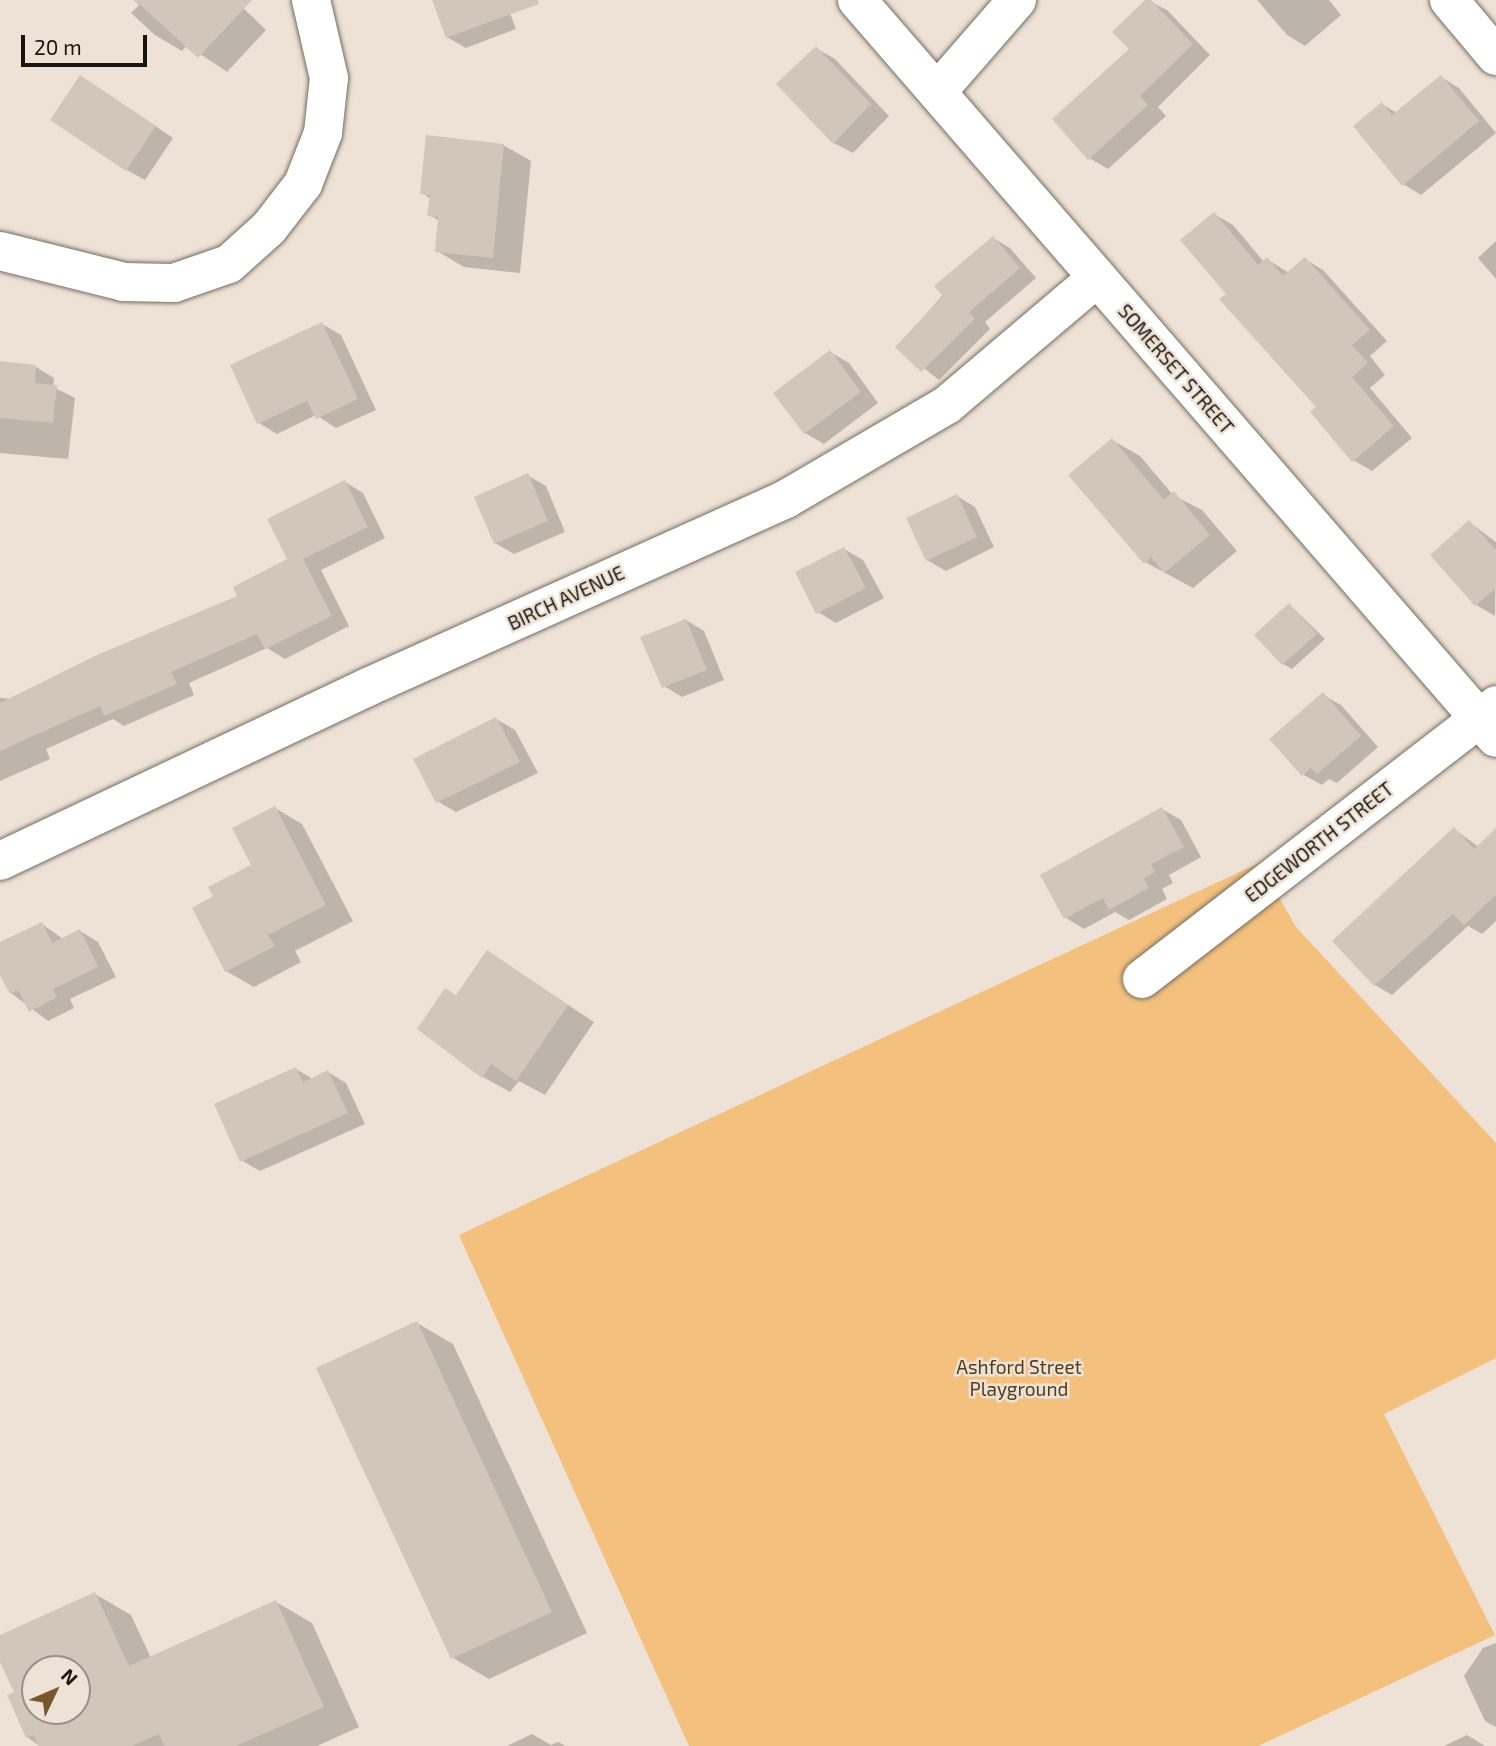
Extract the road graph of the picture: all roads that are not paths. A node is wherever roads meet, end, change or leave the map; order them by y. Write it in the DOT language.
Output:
graph roads {
  1 [pos="311,0"];
  2 [pos="857,0"];
  3 [pos="1017,0"];
  4 [pos="1449,0"];
  5 [pos="1496,56"];
  6 [pos="937,92"];
  7 [pos="0,251"];
  8 [pos="1097,278"];
  9 [pos="1490,721"];
  10 [pos="0,861"];
  11 [pos="1142,979"];
  1 -- 7 [label="street"];
  2 -- 6 [label="street, SOMERSET STREET"];
  3 -- 6 [label="street"];
  4 -- 5 [label="street"];
  6 -- 8 [label="street, SOMERSET STREET"];
  8 -- 9 [label="street, SOMERSET STREET"];
  8 -- 10 [label="street, BIRCH AVENUE"];
  9 -- 11 [label="street, EDGEWORTH STREET"];
}
